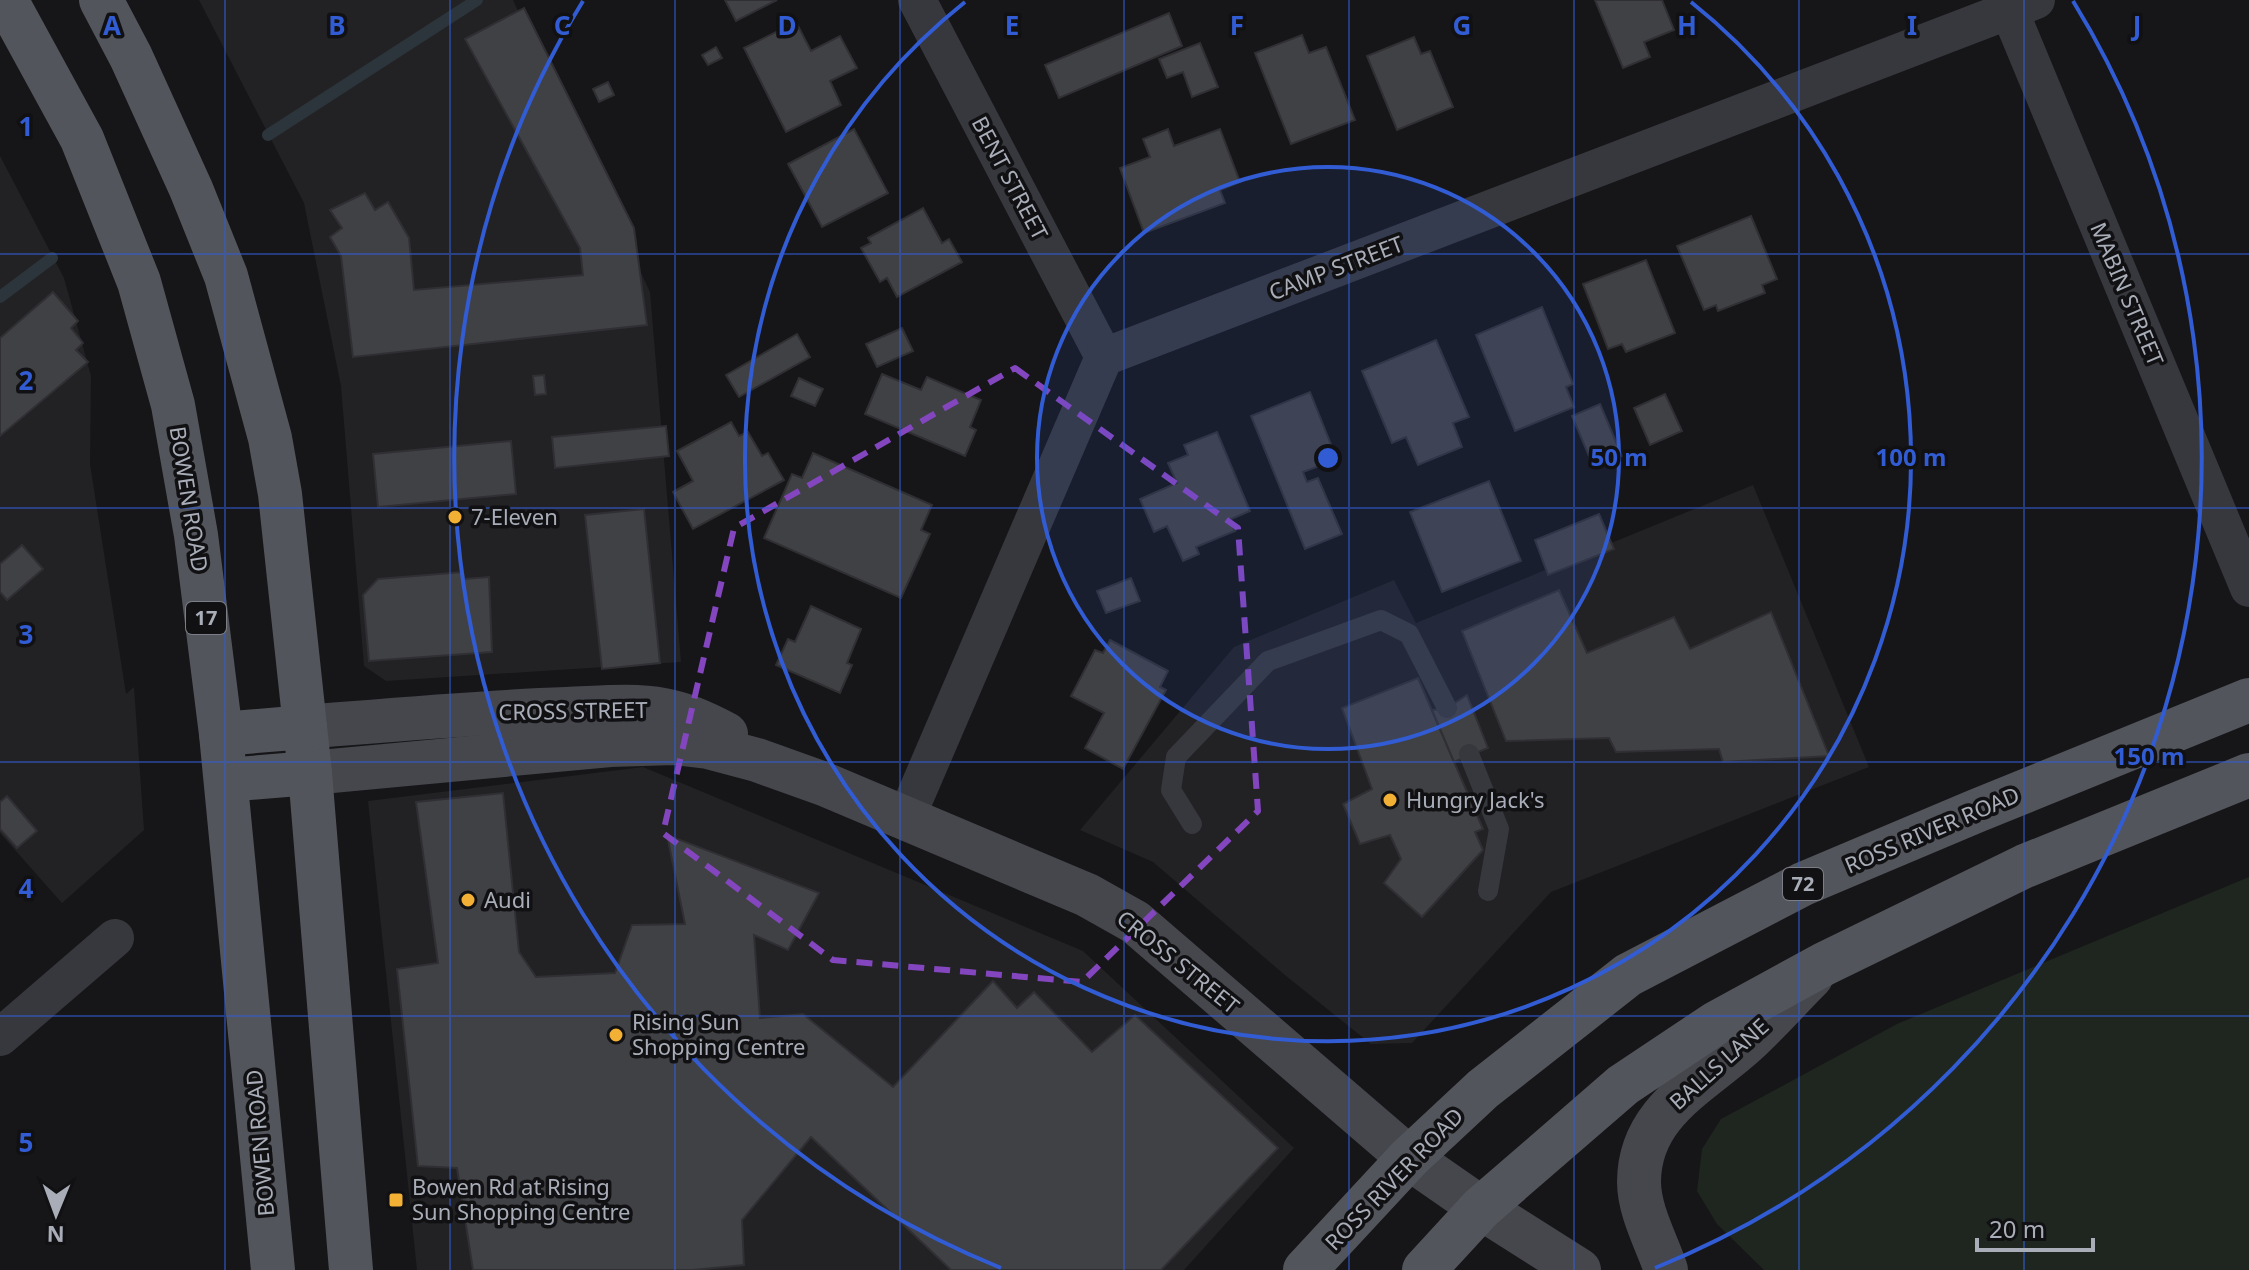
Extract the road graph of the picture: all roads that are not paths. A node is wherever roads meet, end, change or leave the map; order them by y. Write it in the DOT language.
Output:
graph roads {
  1 [pos="6,0"];
  2 [pos="101,0"];
  3 [pos="917,0"];
  4 [pos="2017,4"];
  5 [pos="1104,357"];
  6 [pos="2249,588"];
  7 [pos="2249,700"];
  8 [pos="1447,708"];
  9 [pos="305,727"];
  10 [pos="221,734"];
  11 [pos="1469,754"];
  12 [pos="310,773"];
  13 [pos="2249,775"];
  14 [pos="226,780"];
  15 [pos="824,784"];
  16 [pos="906,818"];
  17 [pos="1192,824"];
  18 [pos="1488,891"];
  19 [pos="115,938"];
  20 [pos="1824,964"];
  21 [pos="0,1037"];
  22 [pos="1409,1158"];
  23 [pos="1481,1208"];
  24 [pos="273,1270"];
  25 [pos="351,1270"];
  26 [pos="1305,1270"];
  27 [pos="1424,1270"];
  28 [pos="1579,1270"];
  29 [pos="1666,1270"];
  1 -- 10 [label="main road, BOWEN ROAD / 17"];
  2 -- 9 [label="main road"];
  3 -- 5 [label="street, BENT STREET"];
  4 -- 5 [label="street, CAMP STREET"];
  4 -- 6 [label="street, MABIN STREET"];
  5 -- 16 [label="street"];
  7 -- 22 [label="main road, ROSS RIVER ROAD / 72"];
  8 -- 17 [label="lane"];
  9 -- 10 [label="main road"];
  9 -- 12 [label="main road"];
  9 -- 15 [label="main road, CROSS STREET"];
  10 -- 14 [label="main road, BOWEN ROAD / 17"];
  11 -- 18 [label="lane"];
  12 -- 14 [label="main road"];
  12 -- 15 [label="main road, CROSS STREET"];
  12 -- 25 [label="main road"];
  13 -- 20 [label="main road"];
  14 -- 24 [label="main road, BOWEN ROAD / 17"];
  15 -- 16 [label="main road, CROSS STREET"];
  16 -- 22 [label="main road, CROSS STREET"];
  19 -- 21 [label="street"];
  20 -- 23 [label="main road"];
  20 -- 29 [label="main road, BALLS LANE"];
  22 -- 23 [label="main road"];
  22 -- 26 [label="main road, ROSS RIVER ROAD / 72"];
  23 -- 27 [label="main road"];
  23 -- 28 [label="main road"];
}
